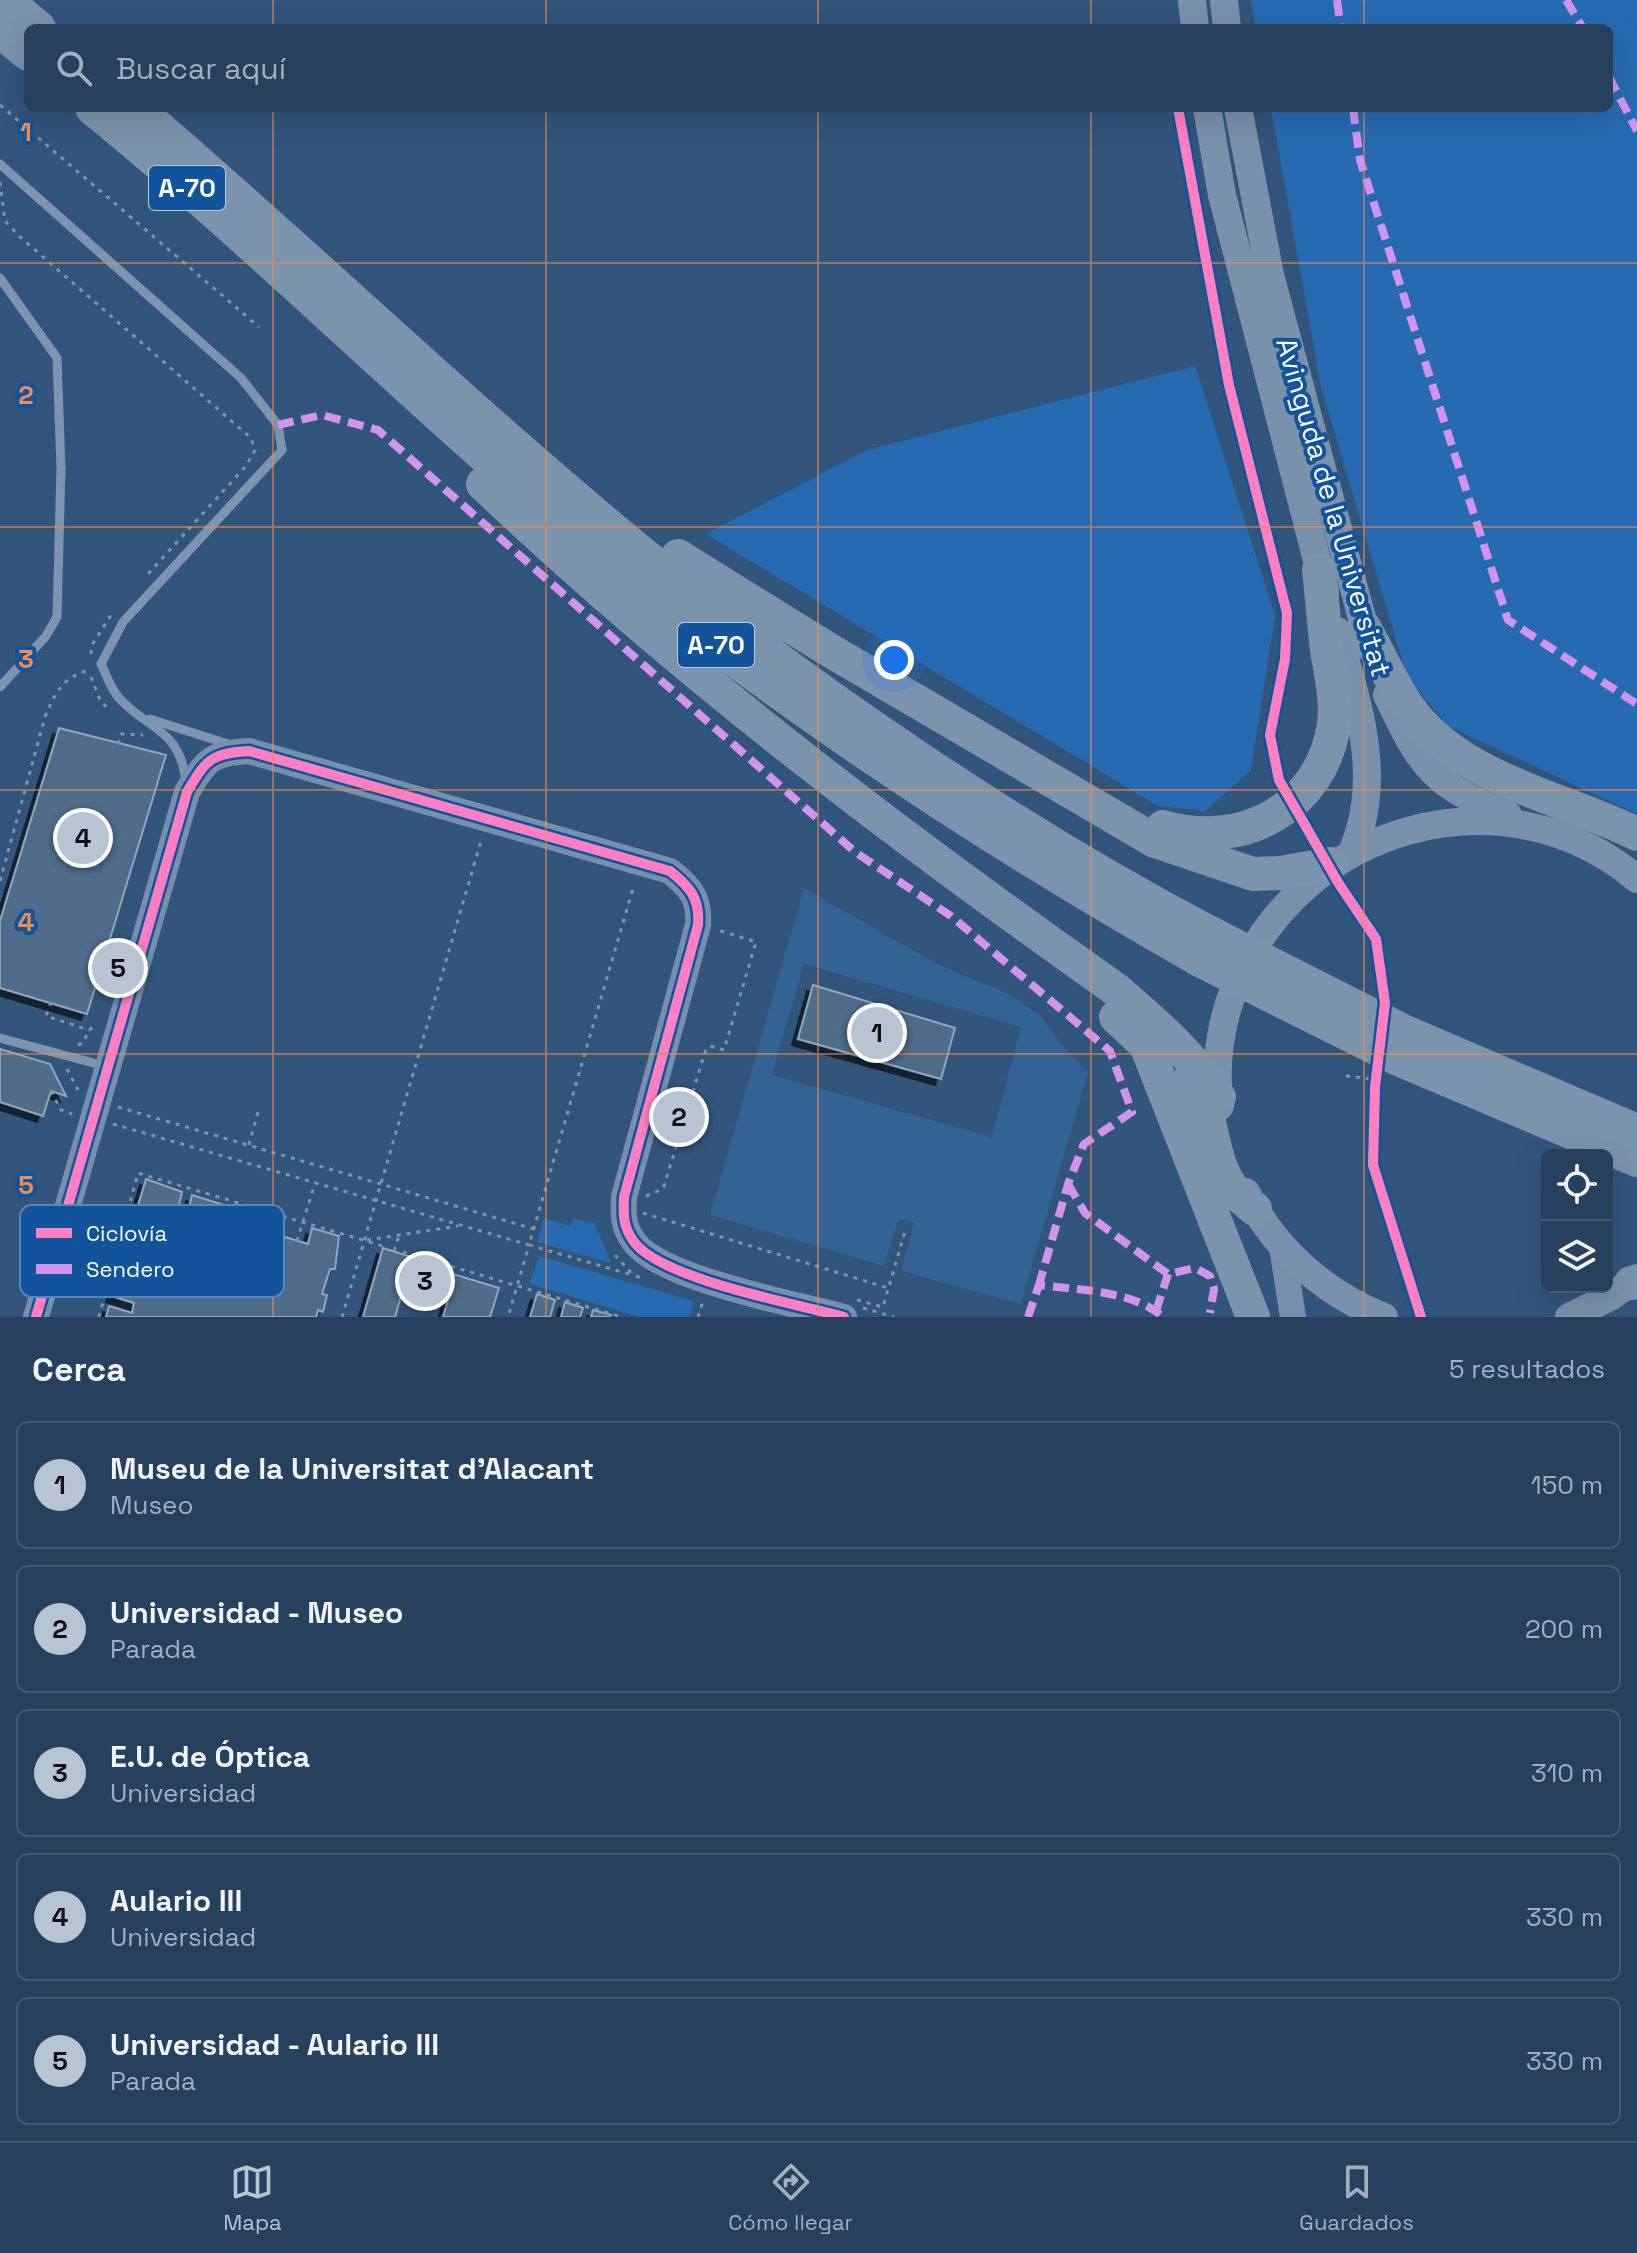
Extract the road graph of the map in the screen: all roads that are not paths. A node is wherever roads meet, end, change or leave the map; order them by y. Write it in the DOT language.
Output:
graph roads {
  1 [pos="6,0"];
  2 [pos="1192,0"];
  3 [pos="1224,0"];
  4 [pos="34,24"];
  5 [pos="1195,24"];
  6 [pos="1227,24"];
  7 [pos="0,31"];
  8 [pos="24,51"];
  9 [pos="97,112"];
  10 [pos="141,112"];
  11 [pos="1208,112"];
  12 [pos="1239,112"];
  13 [pos="0,164"];
  14 [pos="278,272"];
  15 [pos="0,278"];
  16 [pos="546,472"];
  17 [pos="1319,570"];
  18 [pos="1364,627"];
  19 [pos="0,687"];
  20 [pos="146,717"];
  21 [pos="249,751"];
  22 [pos="1028,764"];
  23 [pos="187,792"];
  24 [pos="1542,829"];
  25 [pos="1637,834"];
  26 [pos="1341,858"];
  27 [pos="1637,879"];
  28 [pos="1000,908"];
  29 [pos="1205,947"];
  30 [pos="0,1038"];
  31 [pos="110,1067"];
  32 [pos="1219,1097"];
  33 [pos="1637,1131"];
  34 [pos="1637,1160"];
  35 [pos="69,1205"];
  36 [pos="1255,1209"];
  37 [pos="1282,1247"];
  38 [pos="1625,1292"];
  39 [pos="42,1297"];
  40 [pos="845,1310"];
  41 [pos="36,1317"];
  42 [pos="1253,1317"];
  43 [pos="1293,1317"];
  44 [pos="1384,1317"];
  45 [pos="1569,1317"];
  1 -- 4 [label="highway"];
  2 -- 5 [label="main road"];
  3 -- 6 [label="main road"];
  7 -- 8 [label="highway"];
  9 -- 14 [label="highway, A-70"];
  10 -- 16 [label="highway, A-70"];
  11 -- 17 [label="main road, Avinguda de la Universitat"];
  12 -- 18 [label="main road, Avinguda de la Universitat"];
  13 -- 20 [label="lane"];
  14 -- 28 [label="highway"];
  14 -- 29 [label="highway, A-70"];
  15 -- 19 [label="lane"];
  16 -- 22 [label="highway"];
  16 -- 29 [label="highway, A-70"];
  17 -- 22 [label="highway"];
  17 -- 26 [label="main road, Avinguda de la Universitat"];
  18 -- 24 [label="main road, Avinguda de la Universitat"];
  18 -- 25 [label="highway"];
  20 -- 21 [label="lane"];
  20 -- 23 [label="lane"];
  21 -- 23 [label="street"];
  21 -- 40 [label="street"];
  22 -- 26 [label="highway"];
  23 -- 31 [label="street"];
  24 -- 26 [label="main road"];
  24 -- 27 [label="main road, Avinguda de la Universitat"];
  26 -- 32 [label="main road"];
  28 -- 32 [label="highway"];
  28 -- 36 [label="highway"];
  28 -- 42 [label="highway"];
  29 -- 33 [label="highway, A-70, bridge"];
  29 -- 34 [label="highway, A-70, bridge"];
  30 -- 31 [label="lane"];
  31 -- 35 [label="street"];
  32 -- 36 [label="main road"];
  36 -- 37 [label="main road"];
  37 -- 43 [label="street"];
  37 -- 44 [label="main road"];
  38 -- 45 [label="main road"];
  39 -- 41 [label="street"];
}
